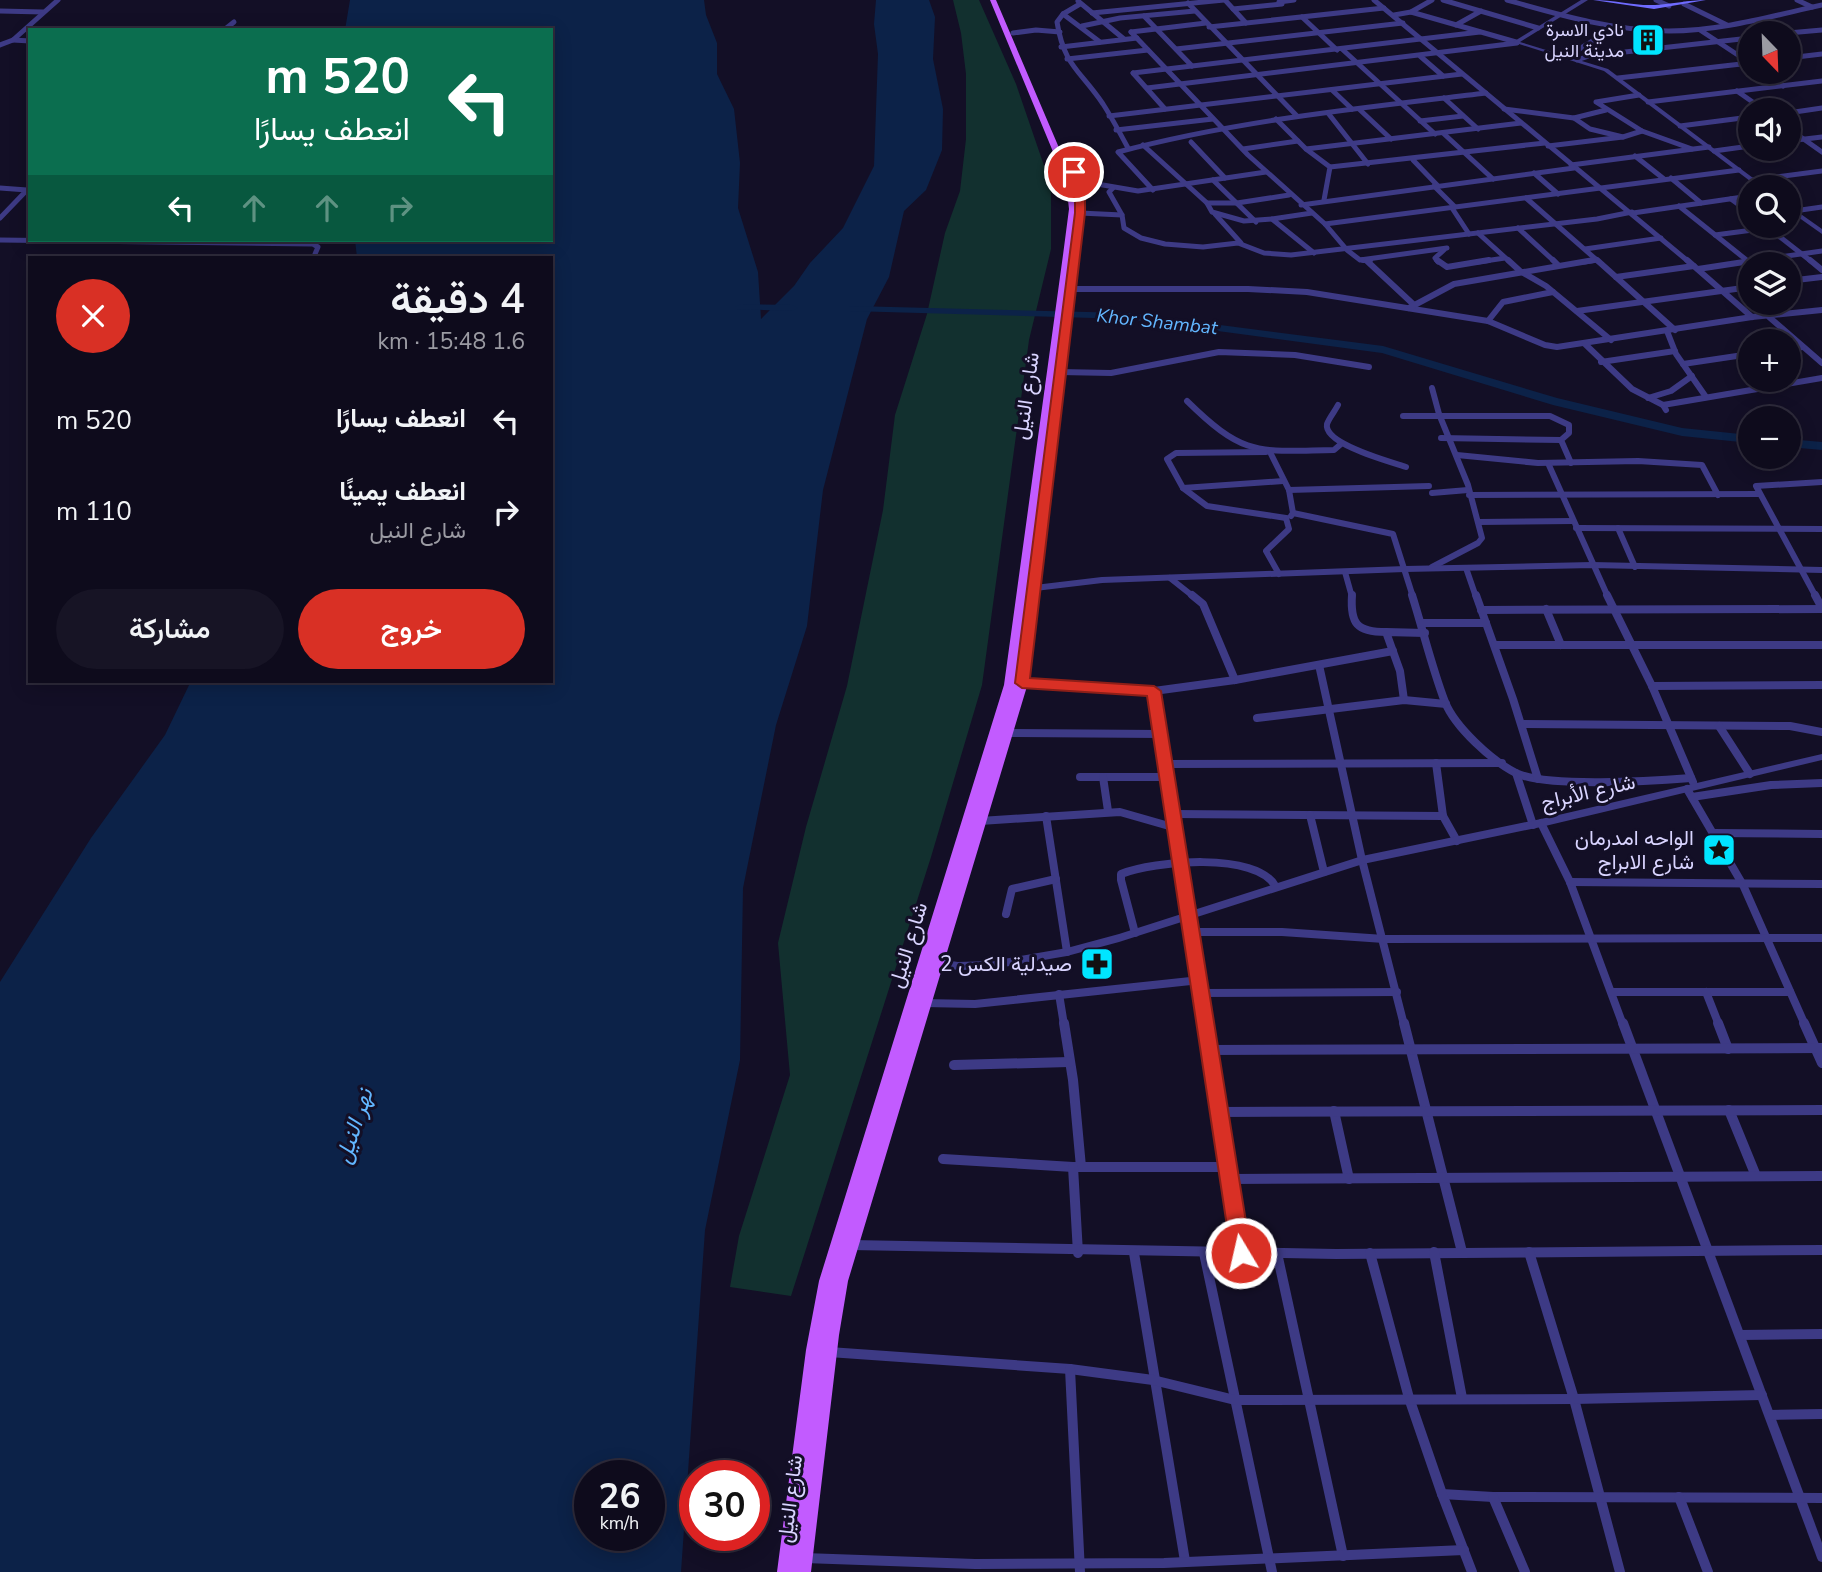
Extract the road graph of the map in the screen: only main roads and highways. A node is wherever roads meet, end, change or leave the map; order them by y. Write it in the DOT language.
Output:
graph roads {
  1 [pos="993,0"];
  2 [pos="1000,0"];
  3 [pos="1600,0"];
  4 [pos="1703,0"];
  5 [pos="1074,183"];
  6 [pos="1064,303"];
  7 [pos="1061,328"];
  8 [pos="1043,474"];
  9 [pos="930,962"];
  10 [pos="803,1565"];
  11 [pos="786,1572"];
  1 -- 5 [label="main road"];
  2 -- 5 [label="main road"];
  3 -- 4 [label="main road"];
  5 -- 6 [label="main road"];
  5 -- 6 [label="main road"];
  6 -- 7 [label="main road"];
  7 -- 8 [label="main road, شارع النيل"];
  7 -- 8 [label="main road, شارع النيل"];
  8 -- 9 [label="main road, شارع النيل"];
  8 -- 9 [label="main road, شارع النيل"];
  9 -- 10 [label="main road, شارع النيل"];
  9 -- 11 [label="main road, شارع النيل"];
}
